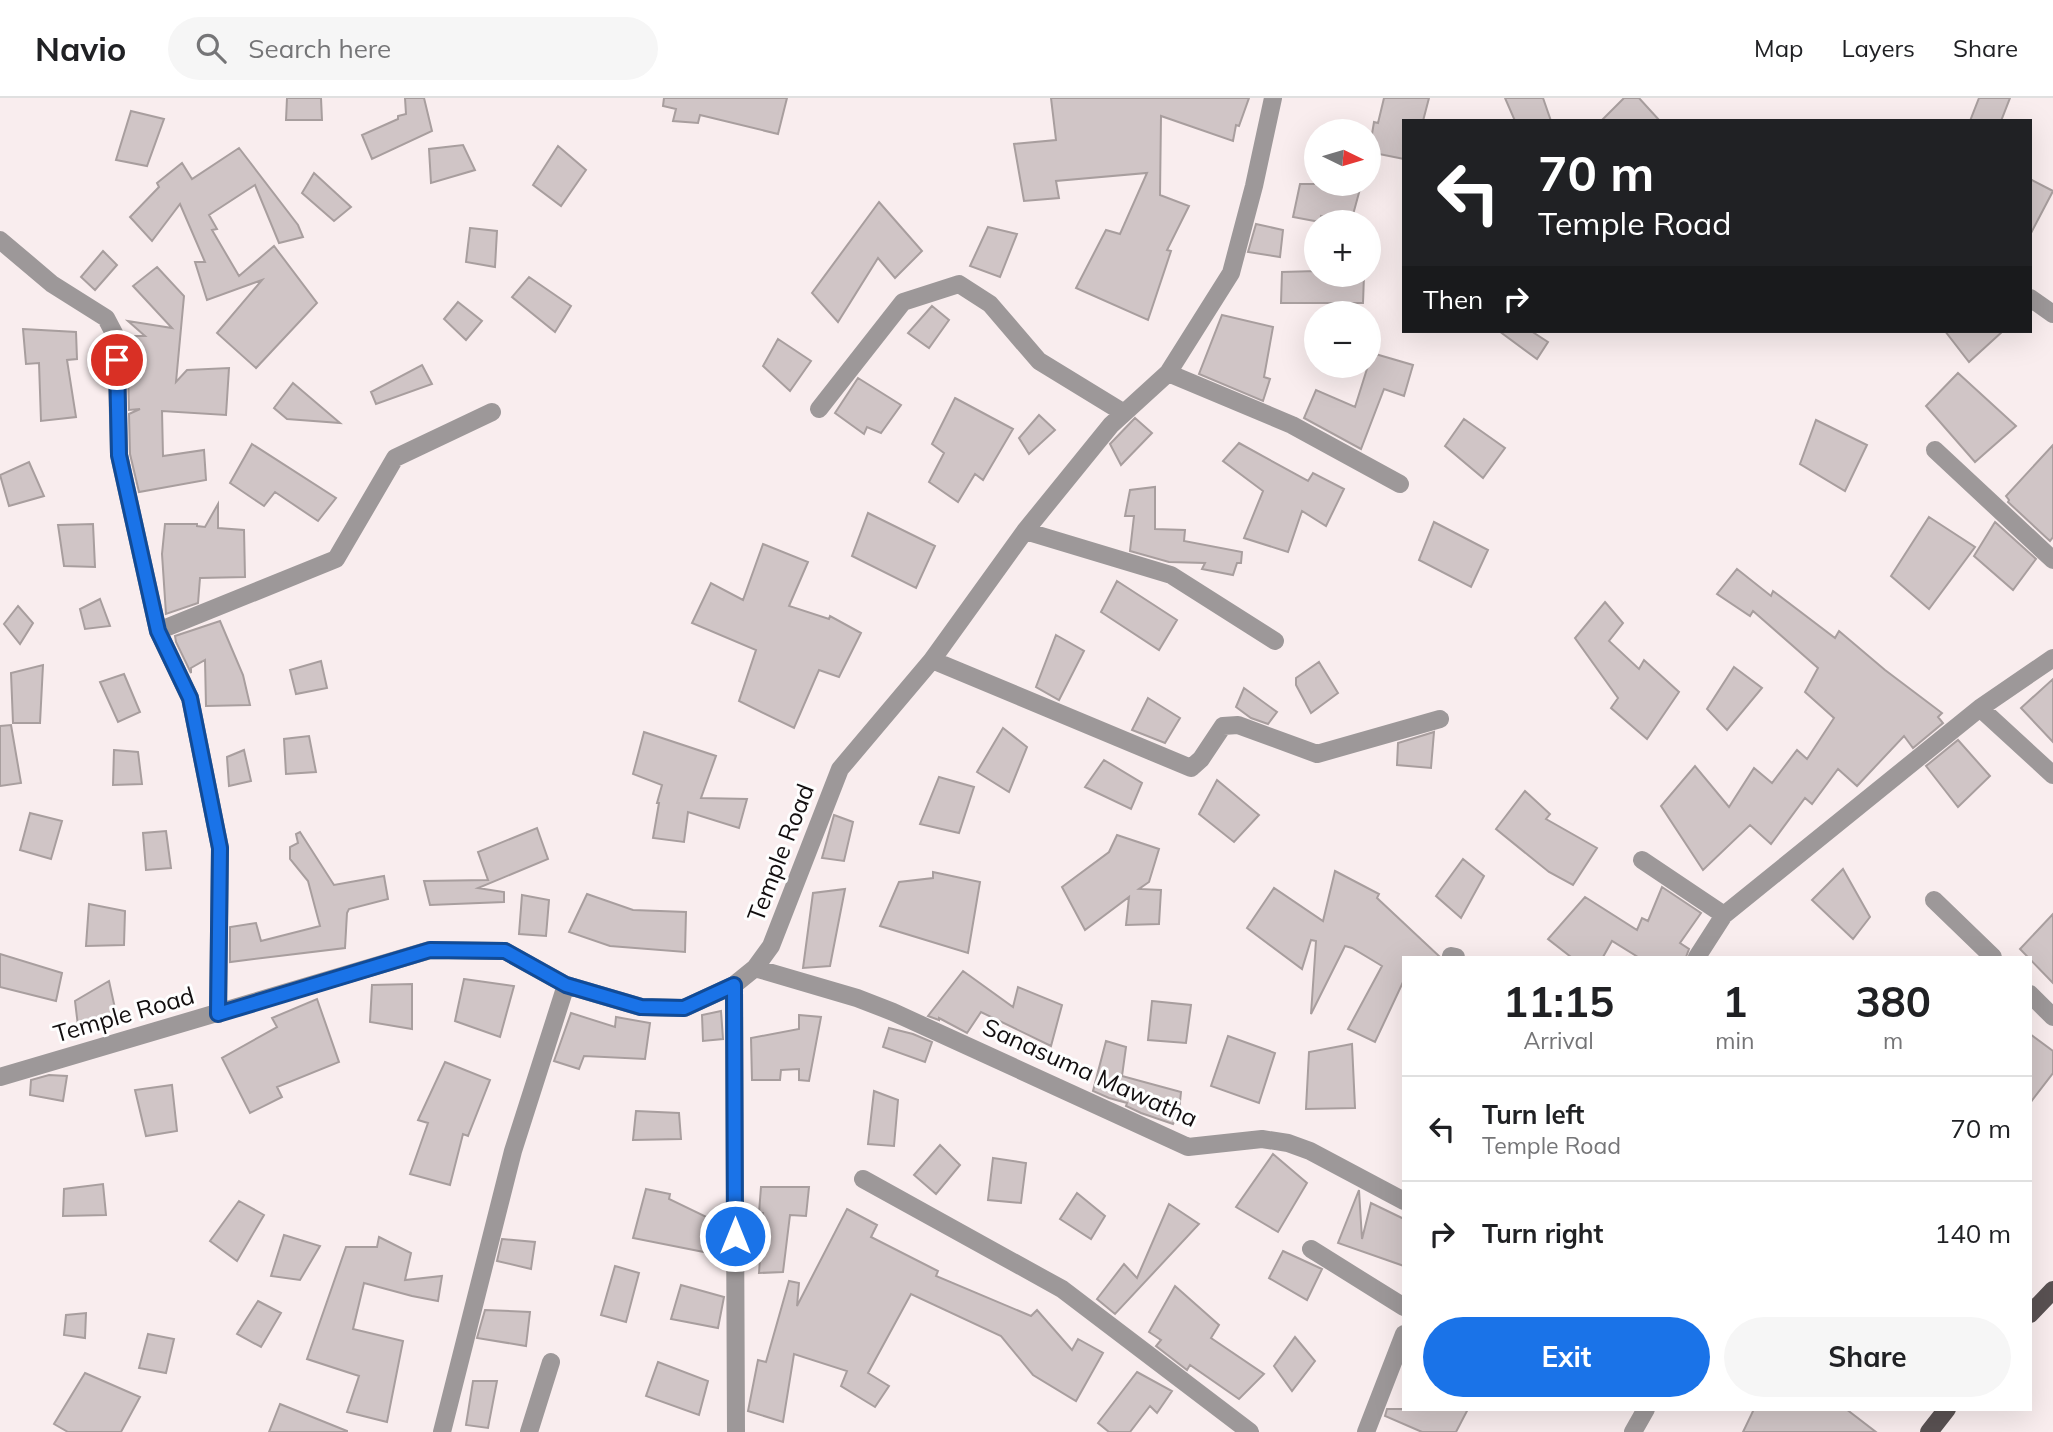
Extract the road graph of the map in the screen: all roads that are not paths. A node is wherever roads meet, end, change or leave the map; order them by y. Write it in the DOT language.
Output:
graph roads {
  1 [pos="1273,98"];
  2 [pos="0,240"];
  3 [pos="2032,299"];
  4 [pos="2053,314"];
  5 [pos="1168,373"];
  6 [pos="819,409"];
  7 [pos="492,412"];
  8 [pos="1124,413"];
  9 [pos="1935,450"];
  10 [pos="1400,484"];
  11 [pos="1025,531"];
  12 [pos="2053,560"];
  13 [pos="158,631"];
  14 [pos="1275,641"];
  15 [pos="2053,658"];
  16 [pos="932,660"];
  17 [pos="1980,708"];
  18 [pos="1440,719"];
  19 [pos="2053,775"];
  20 [pos="1642,860"];
  21 [pos="1934,900"];
  22 [pos="1724,915"];
  23 [pos="1698,956"];
  24 [pos="1992,956"];
  25 [pos="755,968"];
  26 [pos="566,985"];
  27 [pos="734,985"];
  28 [pos="2032,996"];
  29 [pos="218,1014"];
  30 [pos="2053,1017"];
  31 [pos="0,1077"];
  32 [pos="863,1179"];
  33 [pos="1402,1200"];
  34 [pos="1311,1249"];
  35 [pos="2053,1290"];
  36 [pos="1402,1306"];
  37 [pos="2032,1312"];
  38 [pos="1402,1339"];
  39 [pos="551,1362"];
  40 [pos="1645,1411"];
  41 [pos="1945,1411"];
  42 [pos="442,1432"];
  43 [pos="529,1432"];
  44 [pos="736,1432"];
  45 [pos="1250,1432"];
  46 [pos="1366,1432"];
  47 [pos="1633,1432"];
  48 [pos="1929,1432"];
  1 -- 5 [label="street, Temple Road"];
  2 -- 13 [label="street"];
  3 -- 4 [label="street"];
  5 -- 8 [label="street, Temple Road"];
  5 -- 10 [label="street"];
  6 -- 8 [label="street"];
  7 -- 13 [label="street"];
  8 -- 11 [label="street, Temple Road"];
  9 -- 12 [label="street"];
  11 -- 14 [label="street"];
  11 -- 16 [label="street, Temple Road"];
  13 -- 29 [label="street"];
  15 -- 17 [label="street"];
  16 -- 18 [label="street"];
  16 -- 25 [label="street, Temple Road"];
  17 -- 19 [label="street"];
  17 -- 22 [label="street"];
  20 -- 22 [label="street"];
  21 -- 24 [label="street"];
  22 -- 23 [label="street"];
  25 -- 27 [label="street, Temple Road"];
  25 -- 33 [label="street, Sanasuma Mawatha"];
  26 -- 27 [label="street, Temple Road"];
  26 -- 29 [label="street, Temple Road"];
  26 -- 42 [label="street"];
  27 -- 44 [label="street"];
  28 -- 30 [label="street"];
  29 -- 31 [label="street, Temple Road"];
  32 -- 45 [label="street"];
  34 -- 36 [label="street"];
  35 -- 37 [label="main road"];
  38 -- 46 [label="street"];
  39 -- 43 [label="street"];
  40 -- 47 [label="street"];
  41 -- 48 [label="main road"];
}
